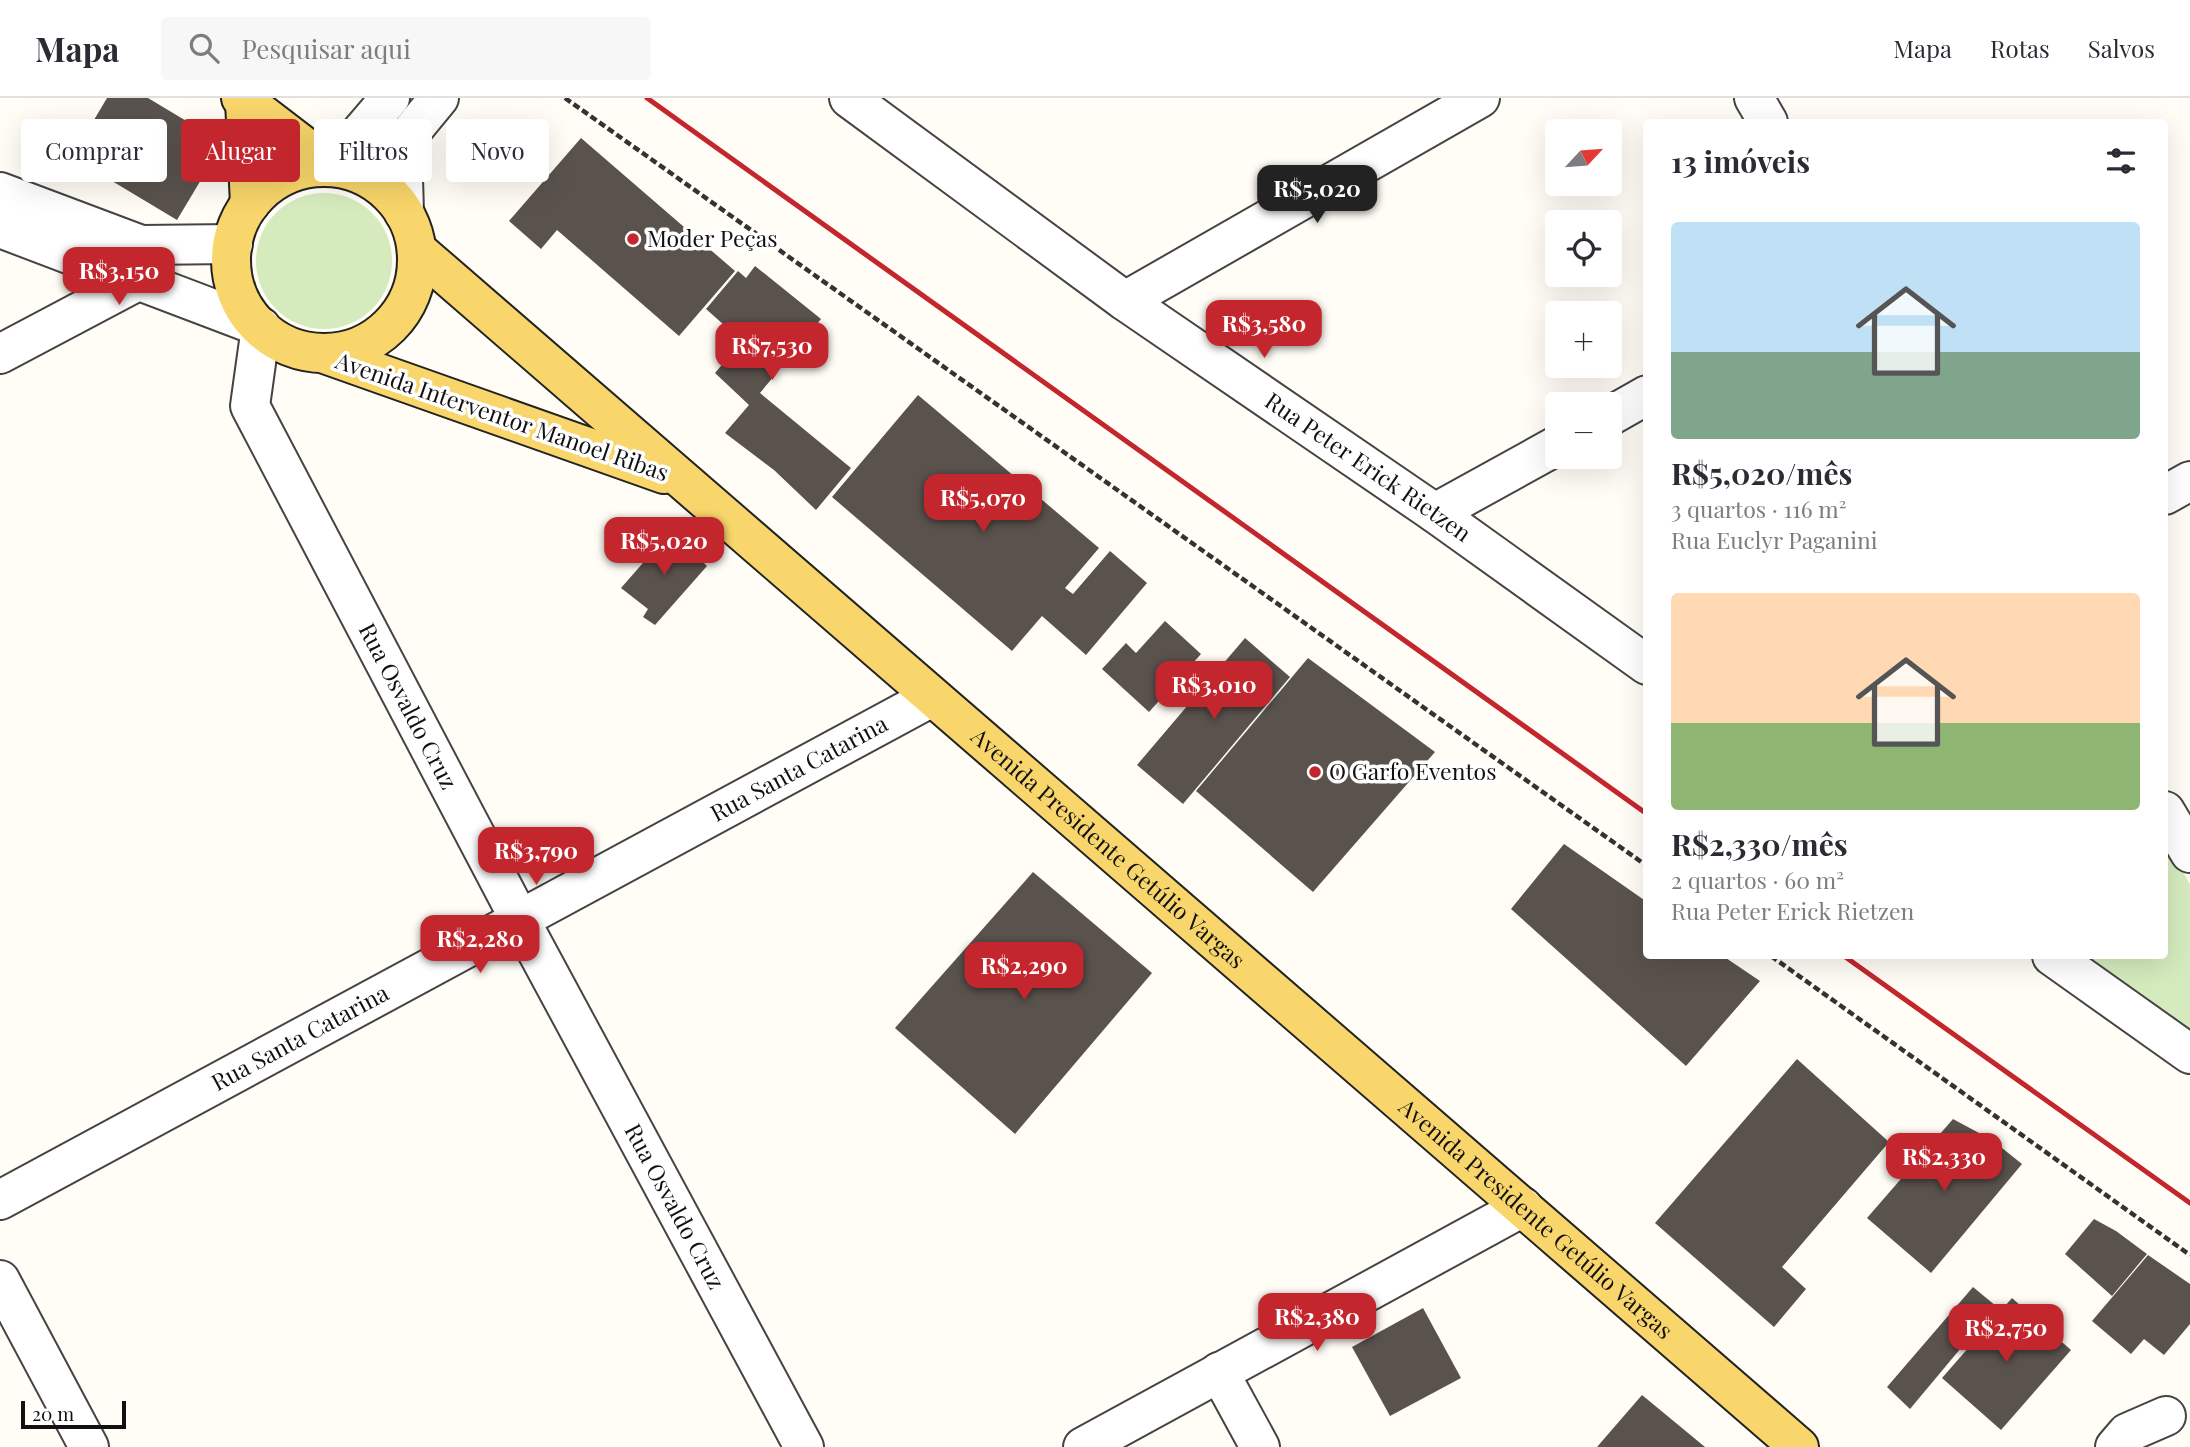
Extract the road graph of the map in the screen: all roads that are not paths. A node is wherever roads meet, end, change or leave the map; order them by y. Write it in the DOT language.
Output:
graph roads {
  1 [pos="390,98"];
  2 [pos="439,98"];
  3 [pos="849,98"];
  4 [pos="1480,98"];
  5 [pos="1754,98"];
  6 [pos="243,99"];
  7 [pos="372,119"];
  8 [pos="1766,119"];
  9 [pos="314,154"];
  10 [pos="314,170"];
  11 [pos="372,182"];
  12 [pos="0,192"];
  13 [pos="250,204"];
  14 [pos="404,213"];
  15 [pos="0,228"];
  16 [pos="233,244"];
  17 [pos="417,250"];
  18 [pos="136,282"];
  19 [pos="1125,301"];
  20 [pos="261,327"];
  21 [pos="323,353"];
  22 [pos="0,354"];
  23 [pos="1643,397"];
  24 [pos="1622,409"];
  25 [pos="1545,452"];
  26 [pos="682,480"];
  27 [pos="2190,481"];
  28 [pos="2168,493"];
  29 [pos="1435,513"];
  30 [pos="1643,662"];
  31 [pos="932,697"];
  32 [pos="2168,816"];
  33 [pos="2190,853"];
  34 [pos="520,920"];
  35 [pos="2056,959"];
  36 [pos="2190,1054"];
  37 [pos="0,1200"];
  38 [pos="1523,1207"];
  39 [pos="0,1280"];
  40 [pos="1219,1372"];
  41 [pos="2166,1416"];
  42 [pos="89,1447"];
  43 [pos="804,1447"];
  44 [pos="1083,1447"];
  45 [pos="1260,1447"];
  46 [pos="1799,1447"];
  47 [pos="2115,1447"];
  1 -- 7 [label="street"];
  2 -- 14 [label="street"];
  3 -- 19 [label="street, Rua Peter Erick Rietzen"];
  4 -- 19 [label="street"];
  5 -- 8 [label="street"];
  6 -- 9 [label="main road"];
  6 -- 13 [label="main road"];
  10 -- 13 [label="main road"];
  11 -- 14 [label="main road"];
  12 -- 16 [label="street"];
  13 -- 16 [label="main road"];
  14 -- 17 [label="main road"];
  15 -- 18 [label="street"];
  16 -- 20 [label="main road"];
  17 -- 21 [label="main road"];
  17 -- 26 [label="main road, Avenida Presidente Getúlio Vargas"];
  18 -- 20 [label="street"];
  18 -- 22 [label="street"];
  19 -- 29 [label="street, Rua Peter Erick Rietzen"];
  20 -- 21 [label="main road"];
  20 -- 34 [label="street, Rua Osvaldo Cruz"];
  21 -- 26 [label="main road, Avenida Interventor Manoel Ribas"];
  23 -- 24 [label="street"];
  25 -- 29 [label="street"];
  26 -- 31 [label="main road, Avenida Presidente Getúlio Vargas"];
  27 -- 28 [label="street"];
  29 -- 30 [label="street, Rua Peter Erick Rietzen"];
  31 -- 34 [label="street, Rua Santa Catarina"];
  31 -- 38 [label="main road, Avenida Presidente Getúlio Vargas"];
  32 -- 33 [label="street"];
  34 -- 37 [label="street, Rua Santa Catarina"];
  34 -- 43 [label="street, Rua Osvaldo Cruz"];
  35 -- 36 [label="street"];
  38 -- 40 [label="street"];
  38 -- 46 [label="main road, Avenida Presidente Getúlio Vargas"];
  39 -- 42 [label="street"];
  40 -- 44 [label="street"];
  40 -- 45 [label="street"];
  41 -- 47 [label="street"];
}
